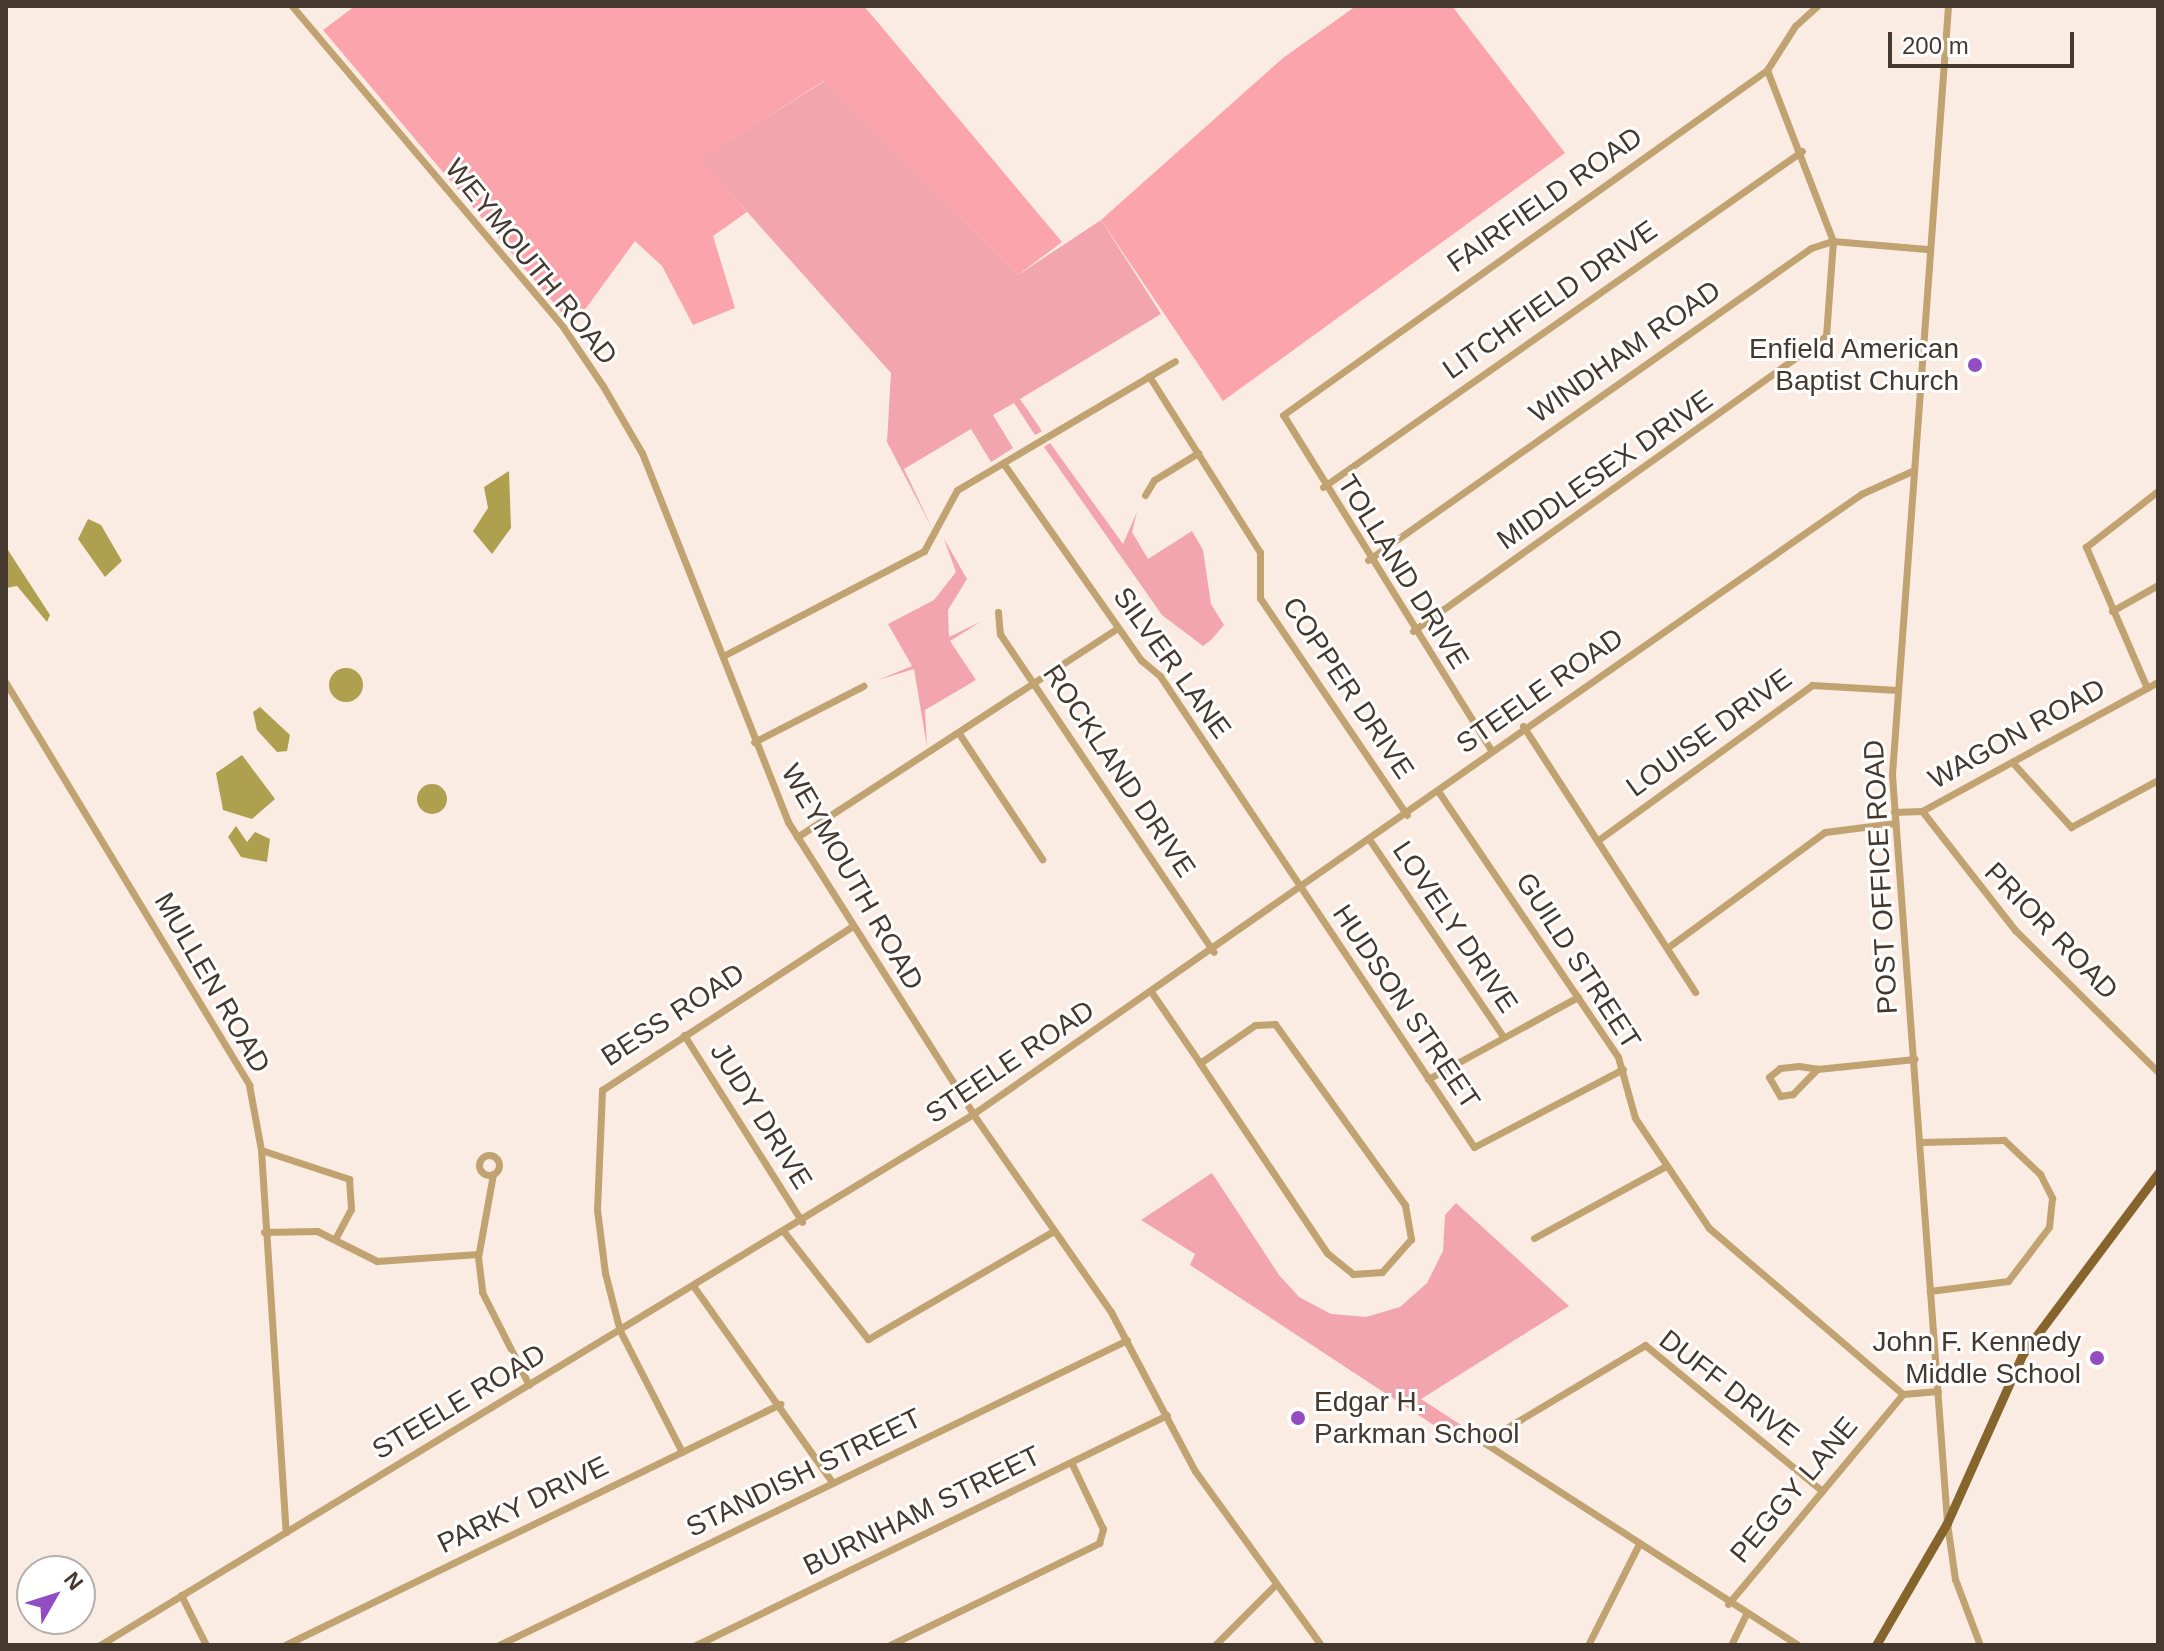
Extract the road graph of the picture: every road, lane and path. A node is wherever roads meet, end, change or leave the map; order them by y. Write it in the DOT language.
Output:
graph roads {
  1 [pos="292,6"];
  2 [pos="1817,6"];
  3 [pos="1948,6"];
  4 [pos="1767,70"];
  5 [pos="1802,151"];
  6 [pos="1833,241"];
  7 [pos="1927,249"];
  8 [pos="1175,361"];
  9 [pos="1149,376"];
  10 [pos="1283,415"];
  11 [pos="1198,453"];
  12 [pos="1003,463"];
  13 [pos="1912,471"];
  14 [pos="1323,487"];
  15 [pos="2158,491"];
  16 [pos="1145,495"];
  17 [pos="1368,560"];
  18 [pos="2158,585"];
  19 [pos="2112,611"];
  20 [pos="998,612"];
  21 [pos="1118,628"];
  22 [pos="1413,631"];
  23 [pos="723,656"];
  24 [pos="2158,682"];
  25 [pos="6,683"];
  26 [pos="1035,685"];
  27 [pos="863,686"];
  28 [pos="2147,688"];
  29 [pos="1897,690"];
  30 [pos="1523,726"];
  31 [pos="960,735"];
  32 [pos="754,742"];
  33 [pos="1491,750"];
  34 [pos="2012,762"];
  35 [pos="2158,780"];
  36 [pos="1438,791"];
  37 [pos="1922,811"];
  38 [pos="1894,812"];
  39 [pos="1407,815"];
  40 [pos="1895,823"];
  41 [pos="797,837"];
  42 [pos="1601,838"];
  43 [pos="1371,842"];
  44 [pos="1042,859"];
  45 [pos="1301,891"];
  46 [pos="853,926"];
  47 [pos="1671,945"];
  48 [pos="1214,952"];
  49 [pos="1695,992"];
  50 [pos="1152,993"];
  51 [pos="1578,997"];
  52 [pos="684,1035"];
  53 [pos="1503,1036"];
  54 [pos="1914,1059"];
  55 [pos="1200,1063"];
  56 [pos="1623,1069"];
  57 [pos="1817,1069"];
  58 [pos="2158,1072"];
  59 [pos="1428,1079"];
  60 [pos="973,1114"];
  61 [pos="1920,1142"];
  62 [pos="261,1150"];
  63 [pos="1666,1166"];
  64 [pos="2158,1173"];
  65 [pos="493,1174"];
  66 [pos="802,1222"];
  67 [pos="264,1232"];
  68 [pos="784,1232"];
  69 [pos="1052,1232"];
  70 [pos="336,1237"];
  71 [pos="1534,1238"];
  72 [pos="478,1254"];
  73 [pos="694,1287"];
  74 [pos="1930,1291"];
  75 [pos="620,1331"];
  76 [pos="1127,1340"];
  77 [pos="529,1385"];
  78 [pos="1938,1391"];
  79 [pos="1903,1394"];
  80 [pos="780,1404"];
  81 [pos="1167,1415"];
  82 [pos="682,1452"];
  83 [pos="1071,1462"];
  84 [pos="833,1483"];
  85 [pos="1822,1491"];
  86 [pos="1947,1523"];
  87 [pos="286,1532"];
  88 [pos="1638,1546"];
  89 [pos="1273,1587"];
  90 [pos="181,1595"];
  91 [pos="1728,1604"];
  92 [pos="1745,1616"];
  93 [pos="100,1645"];
  94 [pos="206,1645"];
  95 [pos="285,1645"];
  96 [pos="499,1645"];
  97 [pos="696,1645"];
  98 [pos="890,1645"];
  99 [pos="1215,1645"];
  100 [pos="1321,1645"];
  101 [pos="1588,1645"];
  102 [pos="1731,1645"];
  103 [pos="1798,1645"];
  104 [pos="1876,1645"];
  105 [pos="1980,1645"];
  1 -- 23 [label="street, WEYMOUTH ROAD"];
  2 -- 4 [label="street, FAIRFIELD ROAD"];
  3 -- 7 [label="street, POST OFFICE ROAD"];
  4 -- 5 [label="street, MIDDLESEX DRIVE"];
  4 -- 10 [label="street, FAIRFIELD ROAD"];
  5 -- 6 [label="street, MIDDLESEX DRIVE"];
  5 -- 14 [label="street, LITCHFIELD DRIVE"];
  6 -- 7 [label="street, WINDHAM ROAD"];
  6 -- 17 [label="street, WINDHAM ROAD"];
  6 -- 22 [label="street, MIDDLESEX DRIVE"];
  7 -- 13 [label="street, POST OFFICE ROAD"];
  8 -- 9 [label="street"];
  9 -- 11 [label="street, COPPER DRIVE"];
  9 -- 12 [label="street"];
  10 -- 14 [label="street, TOLLAND DRIVE"];
  11 -- 16 [label="street"];
  11 -- 39 [label="street, COPPER DRIVE"];
  12 -- 21 [label="street, SILVER LANE"];
  12 -- 23 [label="street"];
  13 -- 29 [label="street, POST OFFICE ROAD"];
  13 -- 30 [label="street, STEELE ROAD"];
  14 -- 17 [label="street, TOLLAND DRIVE"];
  15 -- 19 [label="street"];
  17 -- 22 [label="street, TOLLAND DRIVE"];
  18 -- 19 [label="street"];
  19 -- 28 [label="street"];
  20 -- 26 [label="street, ROCKLAND DRIVE"];
  21 -- 26 [label="street"];
  21 -- 45 [label="street, SILVER LANE"];
  22 -- 33 [label="street, TOLLAND DRIVE"];
  23 -- 32 [label="street, WEYMOUTH ROAD"];
  24 -- 28 [label="street, WAGON ROAD"];
  25 -- 62 [label="street, MULLEN ROAD"];
  26 -- 31 [label="street"];
  26 -- 48 [label="street, ROCKLAND DRIVE"];
  27 -- 32 [label="street"];
  28 -- 34 [label="street, WAGON ROAD"];
  29 -- 38 [label="street, POST OFFICE ROAD"];
  29 -- 42 [label="street, LOUISE DRIVE"];
  30 -- 33 [label="street, STEELE ROAD"];
  30 -- 42 [label="street"];
  31 -- 41 [label="street"];
  31 -- 44 [label="street"];
  32 -- 41 [label="street, WEYMOUTH ROAD"];
  33 -- 36 [label="street, STEELE ROAD"];
  34 -- 35 [label="street"];
  34 -- 37 [label="street, WAGON ROAD"];
  36 -- 39 [label="street, STEELE ROAD"];
  36 -- 51 [label="street, GUILD STREET"];
  37 -- 38 [label="street, WAGON ROAD"];
  37 -- 58 [label="street, PRIOR ROAD"];
  38 -- 40 [label="street, POST OFFICE ROAD"];
  39 -- 43 [label="street, STEELE ROAD"];
  40 -- 47 [label="street"];
  40 -- 54 [label="street, POST OFFICE ROAD"];
  41 -- 46 [label="street, WEYMOUTH ROAD"];
  42 -- 47 [label="street"];
  43 -- 45 [label="street, STEELE ROAD"];
  43 -- 53 [label="street, LOVELY DRIVE"];
  45 -- 48 [label="street, STEELE ROAD"];
  45 -- 59 [label="street, HUDSON STREET"];
  46 -- 52 [label="street, BESS ROAD"];
  46 -- 60 [label="street, WEYMOUTH ROAD"];
  47 -- 49 [label="street"];
  48 -- 50 [label="street, STEELE ROAD"];
  50 -- 55 [label="street"];
  50 -- 60 [label="street, STEELE ROAD"];
  51 -- 53 [label="street"];
  51 -- 56 [label="street, GUILD STREET"];
  52 -- 66 [label="street, JUDY DRIVE"];
  52 -- 75 [label="street, BESS ROAD"];
  53 -- 59 [label="street"];
  54 -- 57 [label="street"];
  54 -- 61 [label="street, POST OFFICE ROAD"];
  55 -- 55 [label="street"];
  56 -- 59 [label="street, HUDSON STREET"];
  56 -- 63 [label="street, GUILD STREET"];
  57 -- 57 [label="street"];
  60 -- 66 [label="street, STEELE ROAD"];
  60 -- 69 [label="street, WEYMOUTH ROAD"];
  61 -- 74 [label="street, POST OFFICE ROAD"];
  61 -- 74 [label="street"];
  62 -- 67 [label="street, MULLEN ROAD"];
  62 -- 70 [label="street"];
  63 -- 71 [label="street"];
  63 -- 79 [label="street, GUILD STREET"];
  64 -- 86 [label="main road"];
  65 -- 72 [label="street"];
  66 -- 68 [label="street, STEELE ROAD"];
  67 -- 70 [label="street"];
  67 -- 87 [label="street, MULLEN ROAD"];
  68 -- 69 [label="street"];
  68 -- 73 [label="street, STEELE ROAD"];
  69 -- 76 [label="street, WEYMOUTH ROAD"];
  70 -- 72 [label="street"];
  72 -- 77 [label="street"];
  73 -- 75 [label="street, STEELE ROAD"];
  73 -- 80 [label="street"];
  74 -- 78 [label="street, POST OFFICE ROAD"];
  75 -- 77 [label="street, STEELE ROAD"];
  75 -- 82 [label="street"];
  76 -- 81 [label="street, WEYMOUTH ROAD"];
  76 -- 84 [label="street, STANDISH STREET"];
  77 -- 87 [label="street, STEELE ROAD"];
  78 -- 79 [label="street"];
  78 -- 86 [label="street, POST OFFICE ROAD"];
  79 -- 85 [label="street, PEGGY LANE"];
  80 -- 82 [label="street, PARKY DRIVE"];
  80 -- 84 [label="street"];
  81 -- 83 [label="street, BURNHAM STREET"];
  81 -- 89 [label="street, WEYMOUTH ROAD"];
  82 -- 95 [label="street, PARKY DRIVE"];
  83 -- 97 [label="street, BURNHAM STREET"];
  83 -- 98 [label="street"];
  84 -- 96 [label="street, STANDISH STREET"];
  85 -- 88 [label="street, DUFF DRIVE"];
  85 -- 91 [label="street, PEGGY LANE"];
  86 -- 104 [label="main road"];
  86 -- 105 [label="street, POST OFFICE ROAD"];
  87 -- 90 [label="street, STEELE ROAD"];
  88 -- 91 [label="street"];
  88 -- 101 [label="street"];
  89 -- 99 [label="street"];
  89 -- 100 [label="street, WEYMOUTH ROAD"];
  90 -- 93 [label="street, STEELE ROAD"];
  90 -- 94 [label="street"];
  91 -- 92 [label="street"];
  92 -- 102 [label="street"];
  92 -- 103 [label="street"];
}
